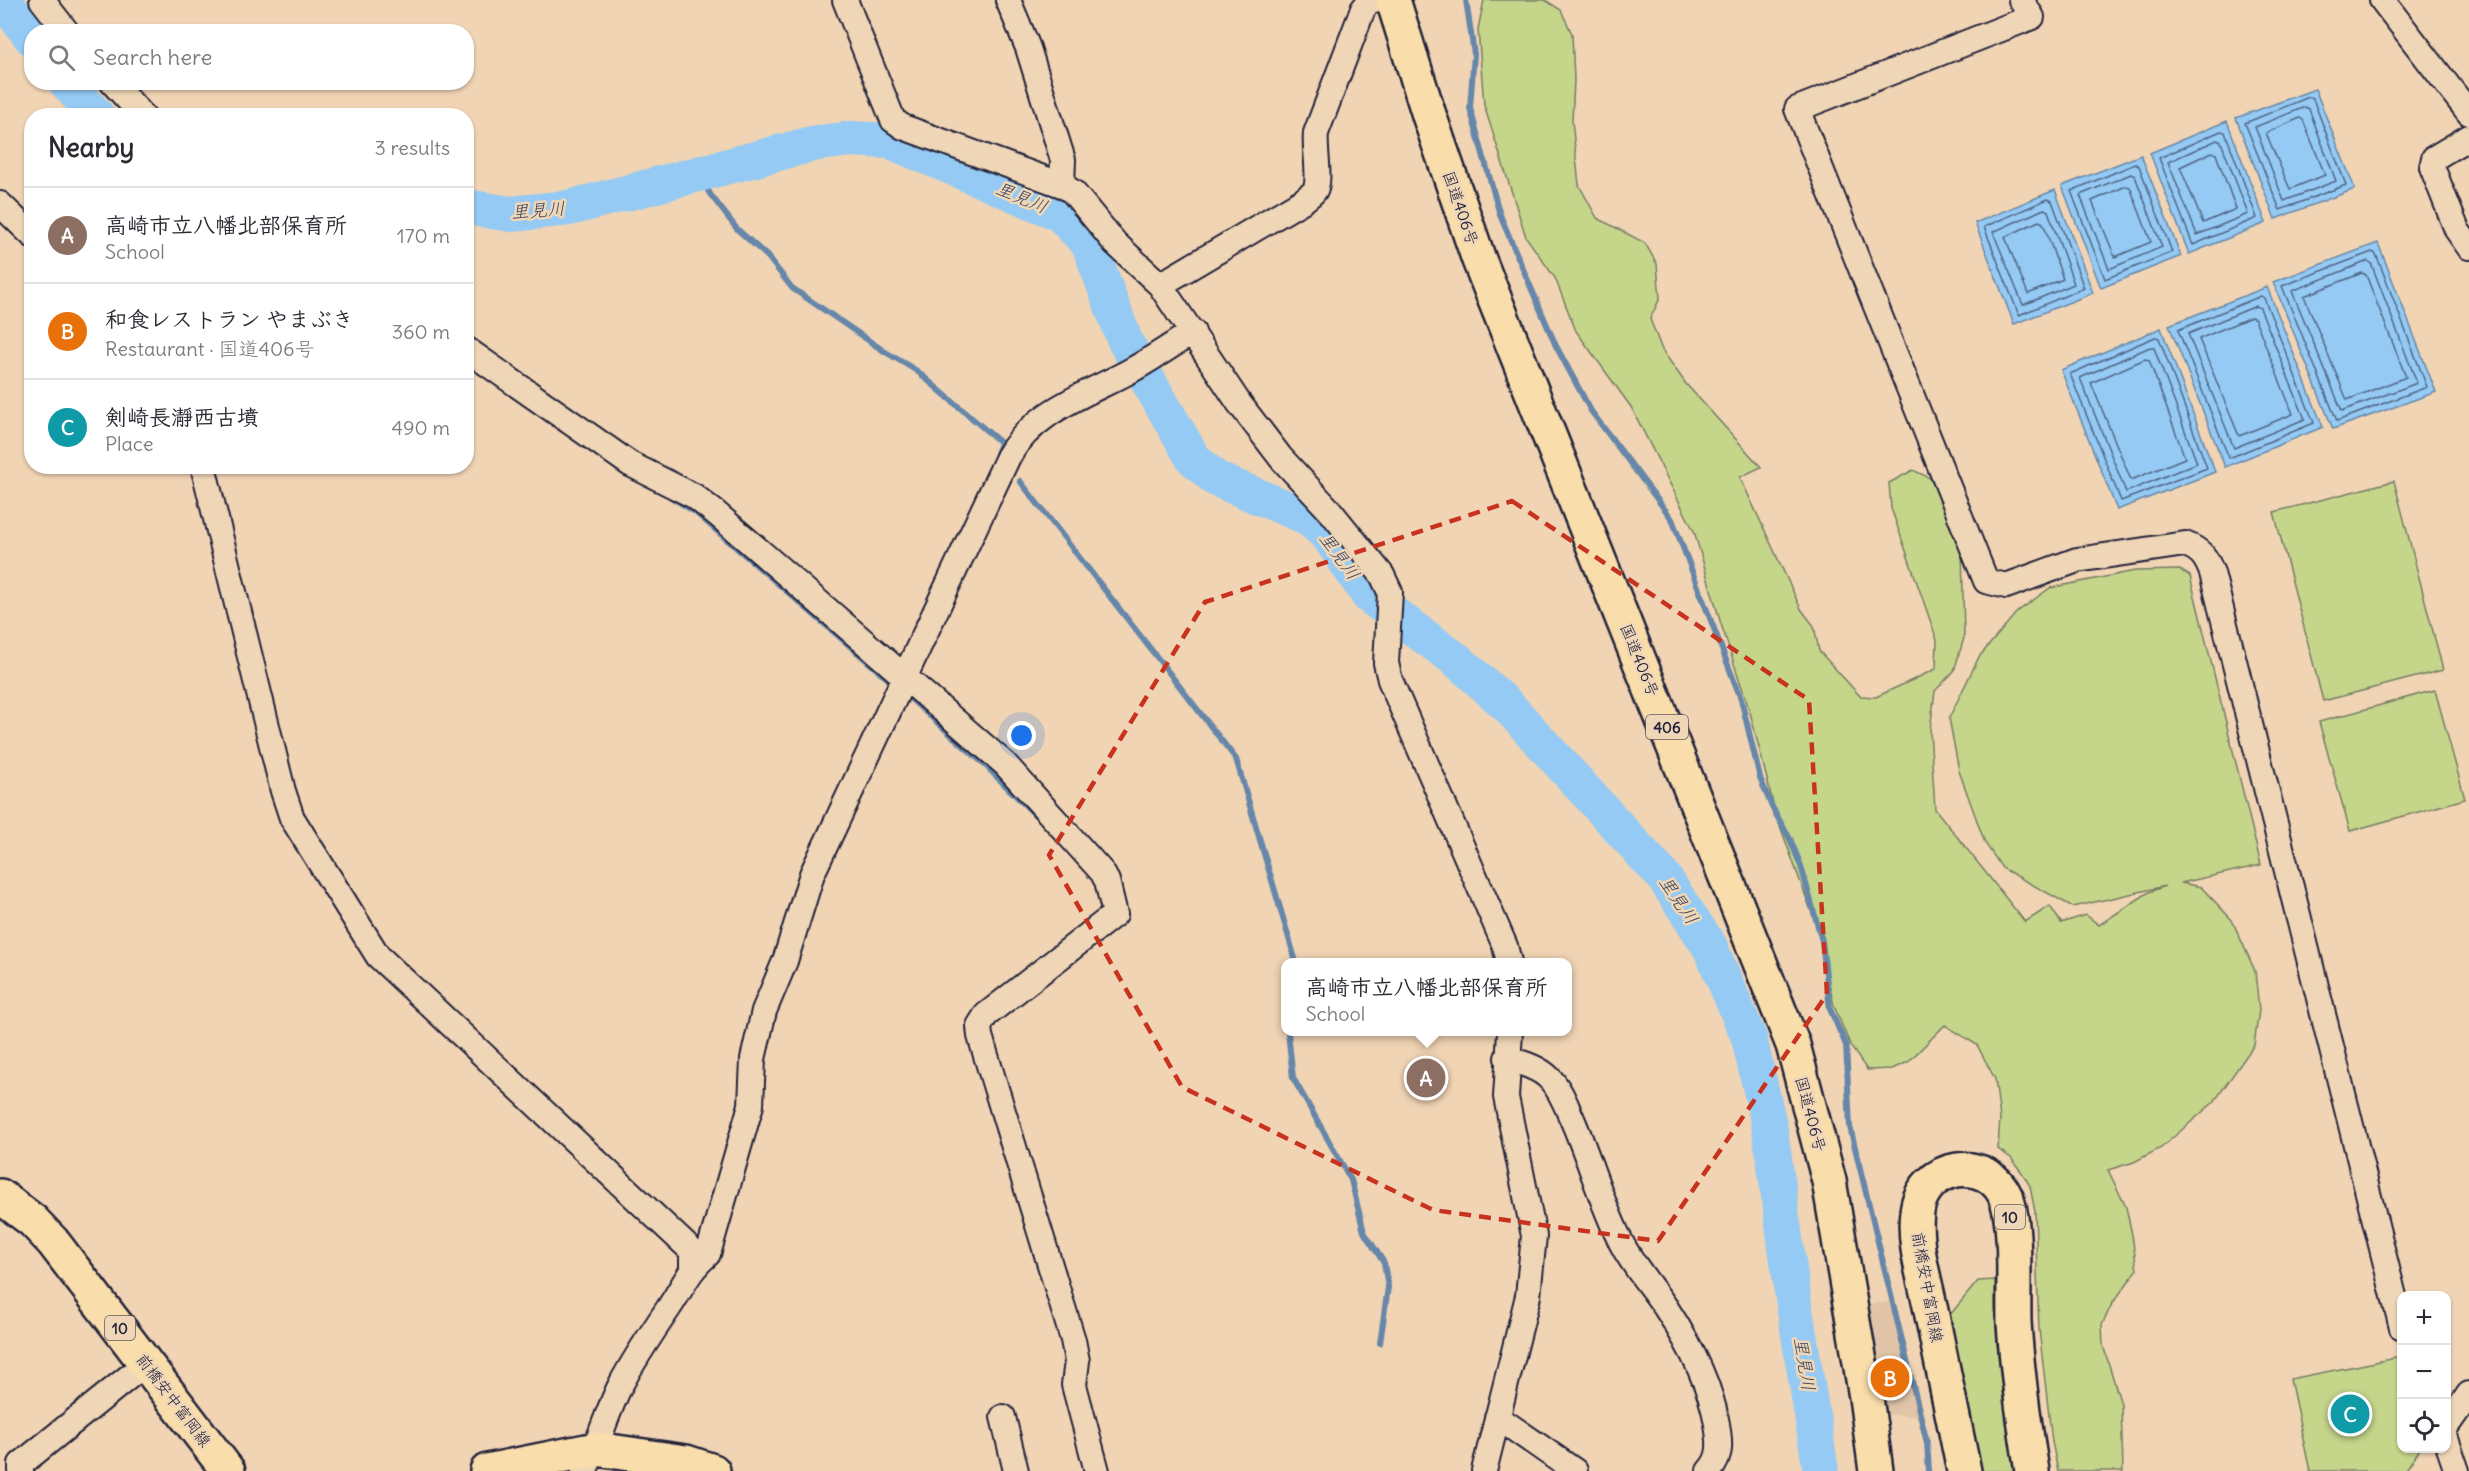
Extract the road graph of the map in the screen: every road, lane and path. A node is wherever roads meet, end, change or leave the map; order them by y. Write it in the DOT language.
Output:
graph roads {
  1 [pos="42,0"];
  2 [pos="845,0"];
  3 [pos="1008,0"];
  4 [pos="1377,0"];
  5 [pos="1393,0"];
  6 [pos="2021,0"];
  7 [pos="2382,0"];
  8 [pos="61,24"];
  9 [pos="119,90"];
  10 [pos="136,108"];
  11 [pos="2469,113"];
  12 [pos="2469,137"];
  13 [pos="1062,185"];
  14 [pos="0,204"];
  15 [pos="24,227"];
  16 [pos="2469,247"];
  17 [pos="1160,285"];
  18 [pos="1193,332"];
  19 [pos="474,355"];
  20 [pos="205,474"];
  21 [pos="904,675"];
  22 [pos="1508,958"];
  23 [pos="1510,1036"];
  24 [pos="1507,1058"];
  25 [pos="0,1196"];
  26 [pos="693,1267"];
  27 [pos="2397,1308"];
  28 [pos="146,1363"];
  29 [pos="2469,1394"];
  30 [pos="1003,1417"];
  31 [pos="1497,1417"];
  32 [pos="2451,1420"];
  33 [pos="2451,1453"];
  34 [pos="590,1460"];
  35 [pos="706,1470"];
  36 [pos="21,1471"];
  37 [pos="228,1471"];
  38 [pos="487,1471"];
  39 [pos="1016,1471"];
  40 [pos="1097,1471"];
  41 [pos="1484,1471"];
  42 [pos="1575,1471"];
  43 [pos="1709,1471"];
  44 [pos="1876,1471"];
  45 [pos="1964,1471"];
  46 [pos="2032,1471"];
  47 [pos="2457,1471"];
  1 -- 8 [label="street"];
  2 -- 13 [label="street"];
  3 -- 13 [label="street"];
  4 -- 17 [label="street"];
  5 -- 44 [label="main road, 国道406号 / 406"];
  6 -- 27 [label="street"];
  7 -- 11 [label="street"];
  9 -- 10 [label="street"];
  12 -- 16 [label="street"];
  13 -- 17 [label="street"];
  14 -- 15 [label="street"];
  17 -- 18 [label="street"];
  18 -- 21 [label="street"];
  18 -- 22 [label="street"];
  19 -- 21 [label="street"];
  20 -- 26 [label="street"];
  21 -- 26 [label="street"];
  21 -- 40 [label="street"];
  23 -- 24 [label="street"];
  24 -- 31 [label="street"];
  24 -- 43 [label="street"];
  25 -- 28 [label="main road, 前橋安中富岡線 / 10"];
  26 -- 34 [label="street"];
  28 -- 36 [label="street"];
  28 -- 37 [label="main road, 前橋安中富岡線 / 10"];
  29 -- 32 [label="street"];
  30 -- 39 [label="street"];
  31 -- 41 [label="street"];
  31 -- 42 [label="street"];
  33 -- 47 [label="street"];
  34 -- 35 [label="main road"];
  34 -- 38 [label="main road"];
  45 -- 46 [label="main road, 前橋安中富岡線 / 10"];
}
